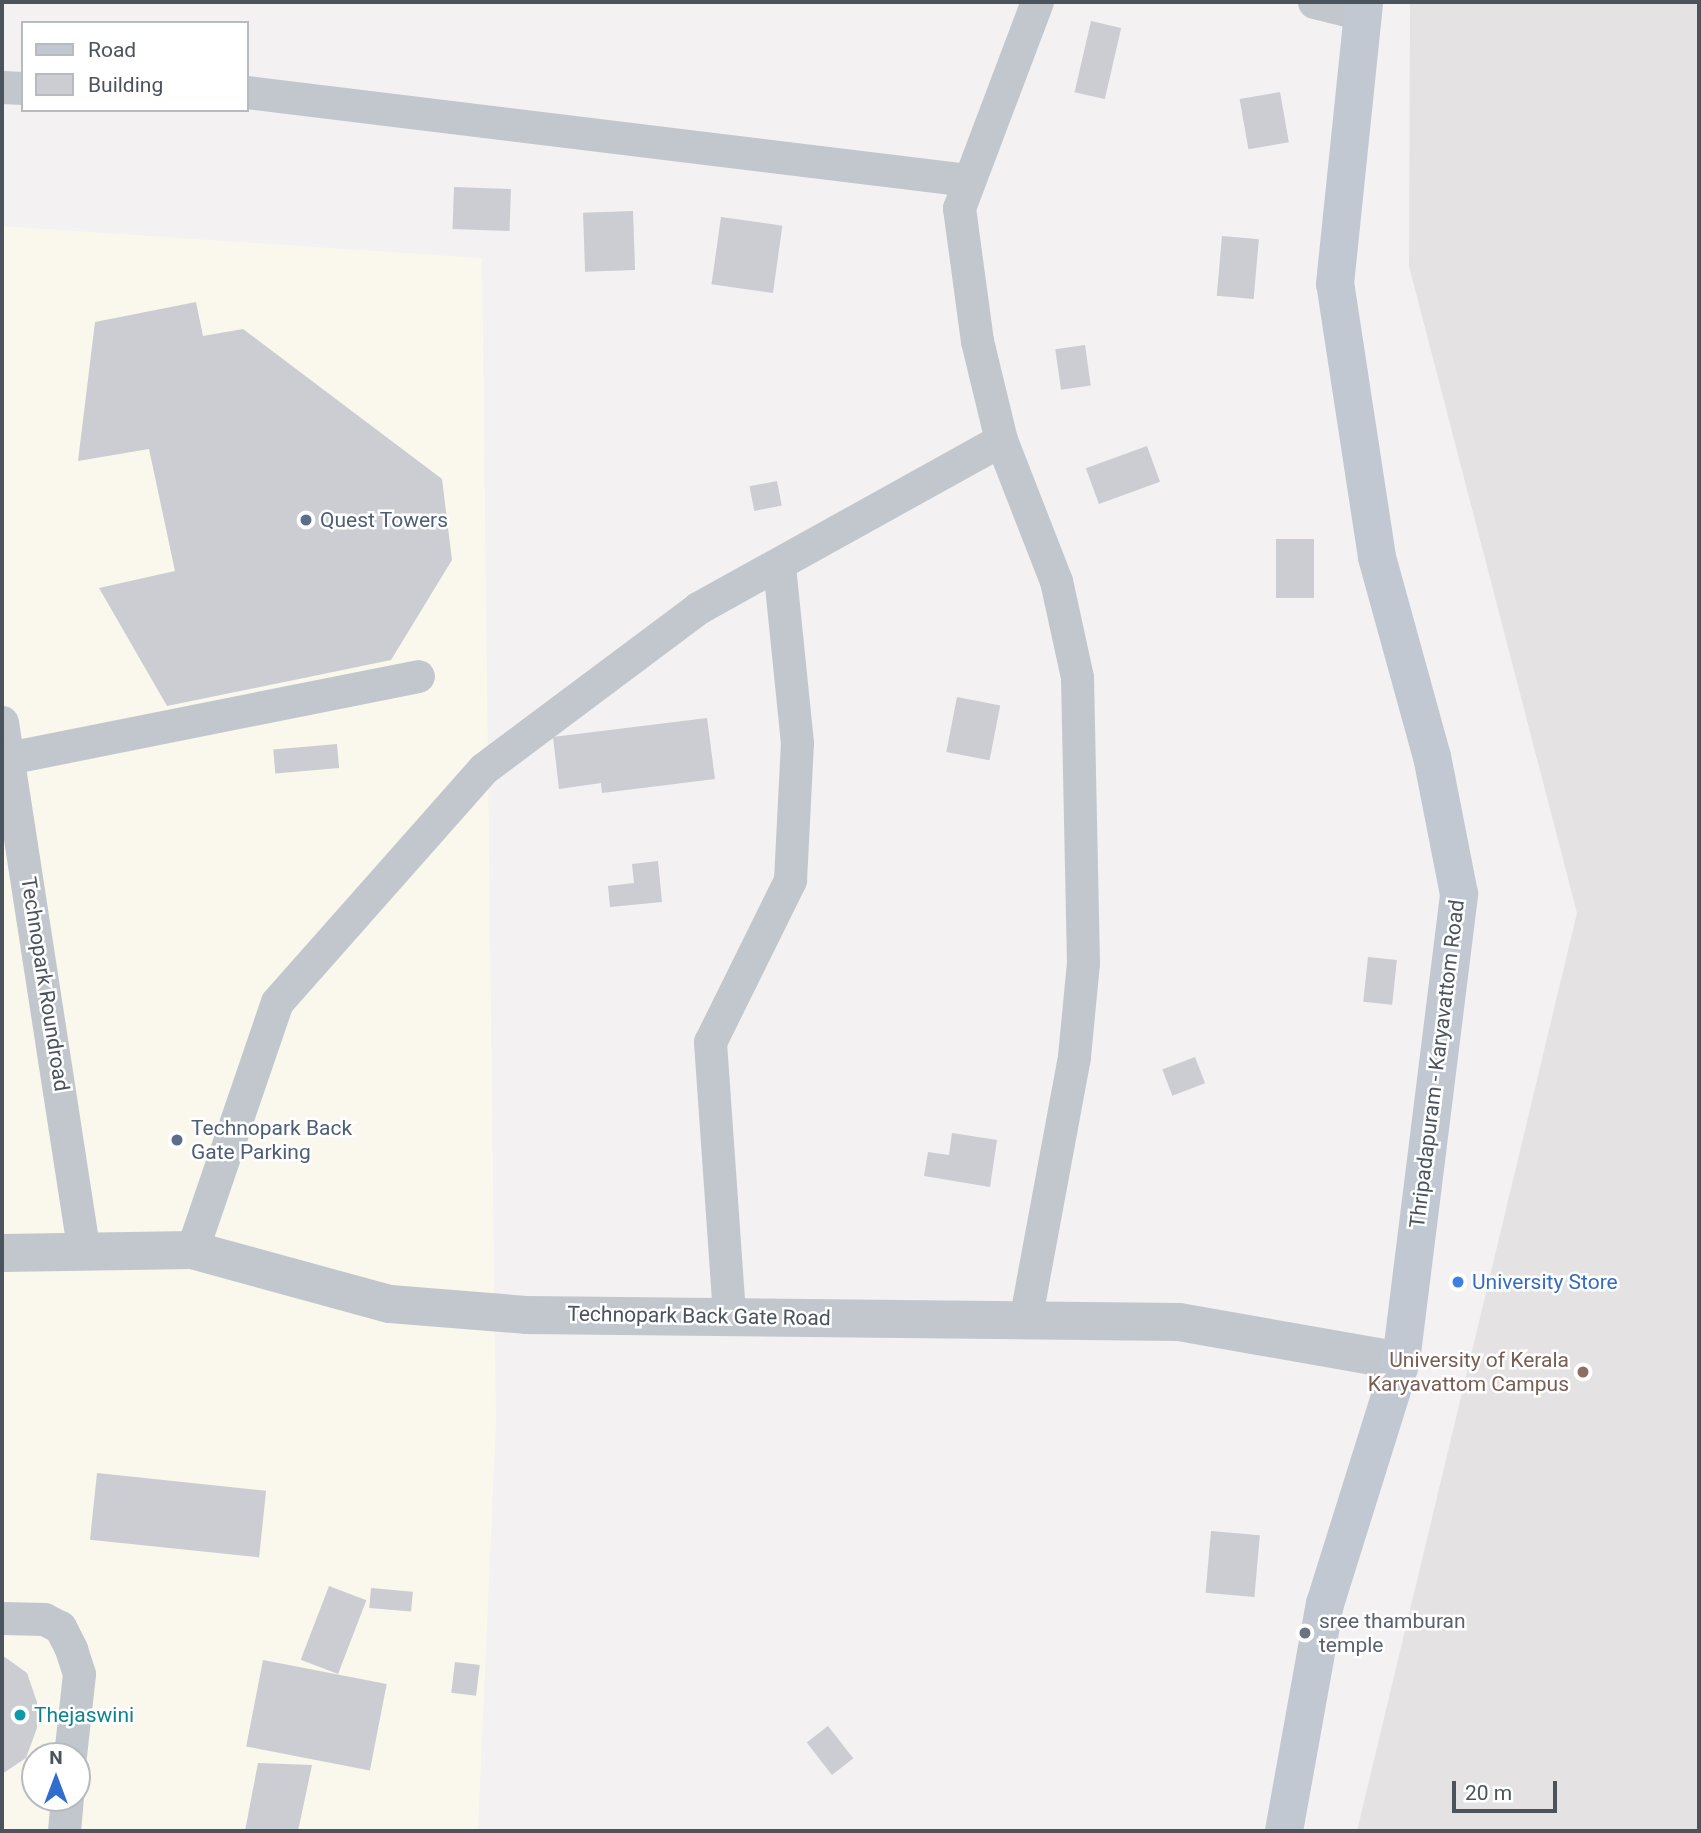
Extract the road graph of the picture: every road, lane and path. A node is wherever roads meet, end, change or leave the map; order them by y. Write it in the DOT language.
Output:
graph roads {
  1 [pos="1037,2"];
  2 [pos="1314,2"];
  3 [pos="1363,8"];
  4 [pos="2,87"];
  5 [pos="21,88"];
  6 [pos="248,92"];
  7 [pos="967,180"];
  8 [pos="1002,440"];
  9 [pos="779,566"];
  10 [pos="418,676"];
  11 [pos="2,722"];
  12 [pos="8,758"];
  13 [pos="83,1247"];
  14 [pos="192,1250"];
  15 [pos="2,1253"];
  16 [pos="729,1314"];
  17 [pos="1025,1321"];
  18 [pos="1401,1361"];
  19 [pos="2,1618"];
  20 [pos="72,1742"];
  21 [pos="66,1812"];
  22 [pos="64,1831"];
  23 [pos="1284,1831"];
  1 -- 7 [label="street"];
  2 -- 3 [label="street"];
  3 -- 18 [label="main road, Thripadapuram - Karyavattom Road"];
  4 -- 5 [label="street"];
  6 -- 7 [label="street"];
  7 -- 8 [label="street"];
  8 -- 9 [label="street"];
  8 -- 17 [label="street"];
  9 -- 14 [label="street"];
  9 -- 16 [label="street"];
  10 -- 12 [label="street"];
  11 -- 12 [label="street, Technopark Roundroad"];
  12 -- 13 [label="street, Technopark Roundroad"];
  13 -- 14 [label="street, Technopark Back Gate Road"];
  13 -- 15 [label="street, Technopark Back Gate Road"];
  14 -- 16 [label="street, Technopark Back Gate Road"];
  16 -- 17 [label="street, Technopark Back Gate Road"];
  17 -- 18 [label="street, Technopark Back Gate Road"];
  18 -- 23 [label="main road, Thripadapuram - Karyavattom Road"];
  19 -- 20 [label="street"];
  21 -- 22 [label="street"];
}
